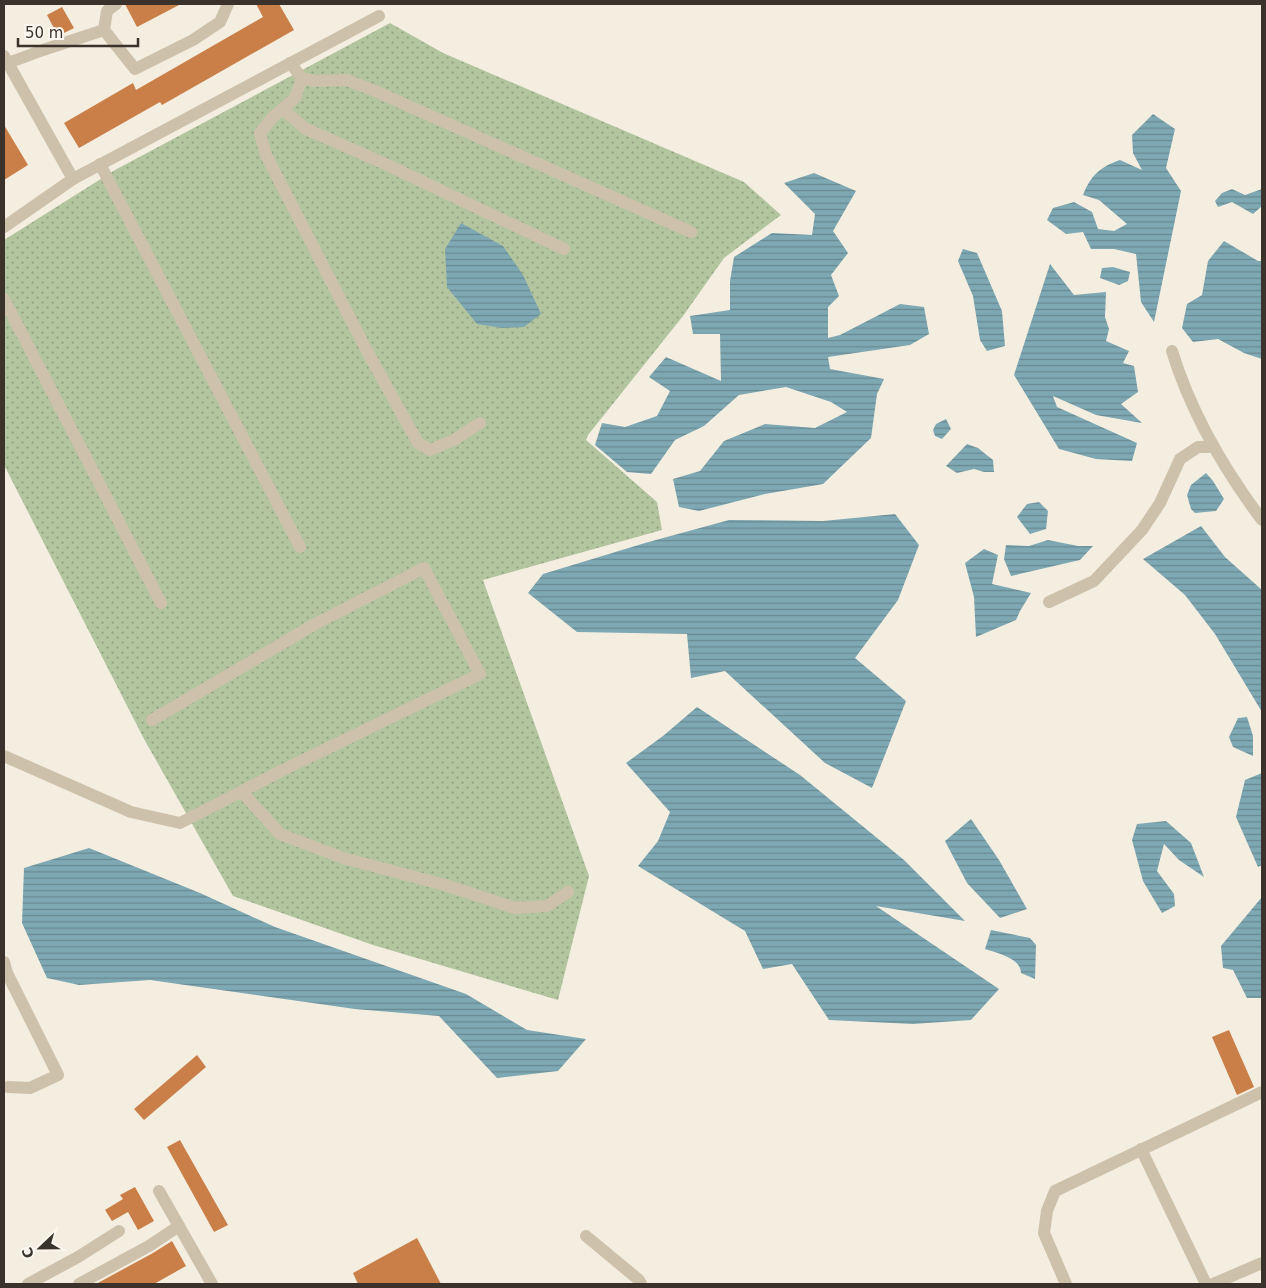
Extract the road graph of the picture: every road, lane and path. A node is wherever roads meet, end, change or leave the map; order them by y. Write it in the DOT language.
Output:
graph roads {
  1 [pos="116,4"];
  2 [pos="228,4"];
  3 [pos="379,16"];
  4 [pos="104,30"];
  5 [pos="290,63"];
  6 [pos="7,66"];
  7 [pos="302,78"];
  8 [pos="282,109"];
  9 [pos="100,164"];
  10 [pos="73,179"];
  11 [pos="4,227"];
  12 [pos="690,232"];
  13 [pos="564,249"];
  14 [pos="4,299"];
  15 [pos="1172,351"];
  16 [pos="480,423"];
  17 [pos="1214,447"];
  18 [pos="1262,520"];
  19 [pos="300,547"];
  20 [pos="1049,602"];
  21 [pos="161,603"];
  22 [pos="152,720"];
  23 [pos="4,756"];
  24 [pos="242,792"];
  25 [pos="568,892"];
  26 [pos="4,962"];
  27 [pos="8,1087"];
  28 [pos="1262,1092"];
  29 [pos="1141,1149"];
  30 [pos="159,1191"];
  31 [pos="179,1226"];
  32 [pos="119,1232"];
  33 [pos="586,1236"];
  34 [pos="1262,1263"];
  35 [pos="28,1284"];
  36 [pos="79,1284"];
  37 [pos="212,1284"];
  38 [pos="641,1284"];
  39 [pos="1066,1284"];
  40 [pos="1206,1284"];
  41 [pos="1213,1284"];
  1 -- 4 [label="street"];
  2 -- 4 [label="street"];
  3 -- 5 [label="street"];
  4 -- 6 [label="street"];
  5 -- 7 [label="street"];
  5 -- 9 [label="street"];
  6 -- 10 [label="street"];
  7 -- 8 [label="street"];
  7 -- 12 [label="street"];
  8 -- 13 [label="street"];
  8 -- 16 [label="street"];
  9 -- 10 [label="street"];
  9 -- 19 [label="street"];
  10 -- 11 [label="street"];
  14 -- 21 [label="street"];
  15 -- 17 [label="street"];
  17 -- 18 [label="street"];
  17 -- 20 [label="street"];
  22 -- 24 [label="street"];
  23 -- 24 [label="street"];
  24 -- 25 [label="street"];
  26 -- 27 [label="street"];
  28 -- 29 [label="street"];
  29 -- 39 [label="street"];
  29 -- 40 [label="street"];
  30 -- 31 [label="street"];
  31 -- 36 [label="street"];
  31 -- 37 [label="street"];
  32 -- 35 [label="street"];
  33 -- 38 [label="street"];
  34 -- 41 [label="street"];
}
